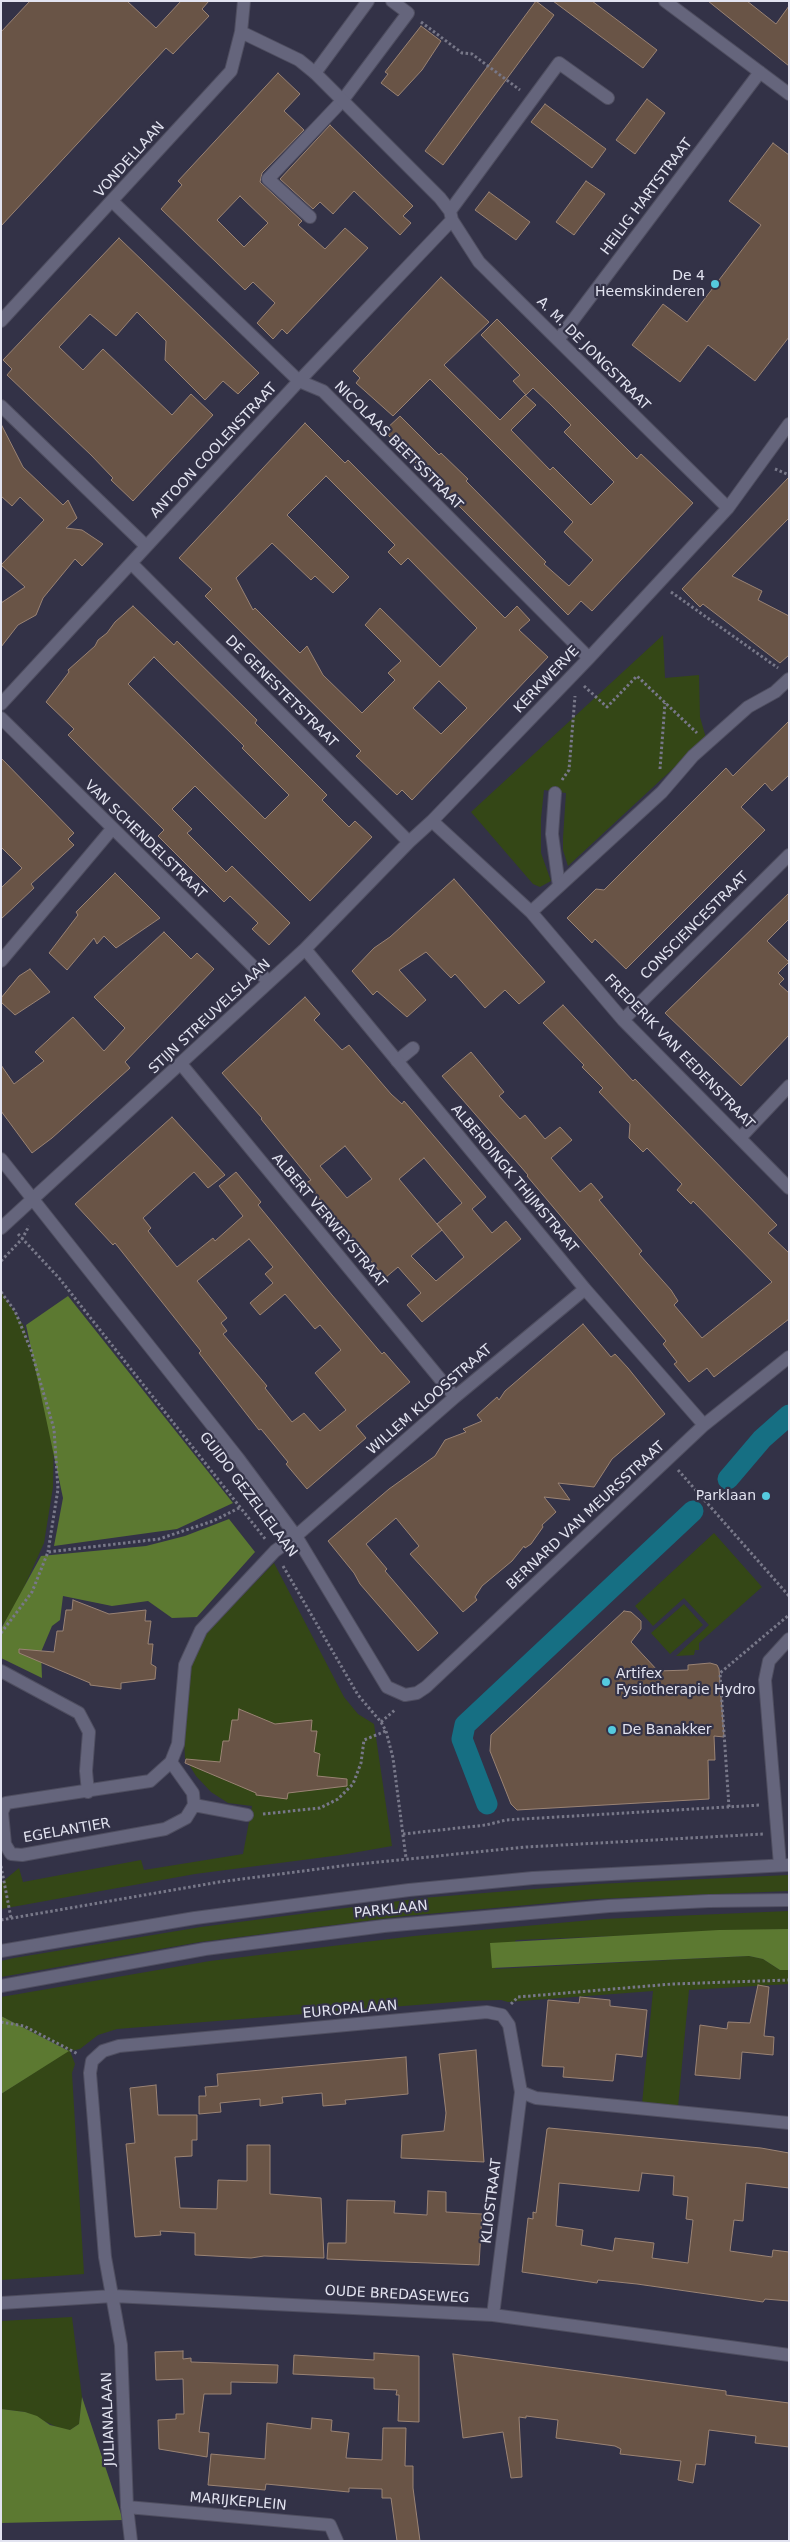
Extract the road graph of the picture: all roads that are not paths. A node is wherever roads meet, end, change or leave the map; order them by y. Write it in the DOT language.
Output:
graph roads {
  1 [pos="244,1"];
  2 [pos="368,1"];
  3 [pos="392,1"];
  4 [pos="665,1"];
  5 [pos="241,32"];
  6 [pos="760,72"];
  7 [pos="315,73"];
  8 [pos="789,94"];
  9 [pos="608,98"];
  10 [pos="342,101"];
  11 [pos="113,202"];
  12 [pos="451,216"];
  13 [pos="310,217"];
  14 [pos="1,321"];
  15 [pos="558,340"];
  16 [pos="299,381"];
  17 [pos="1,406"];
  18 [pos="789,424"];
  19 [pos="728,508"];
  20 [pos="146,546"];
  21 [pos="132,564"];
  22 [pos="590,658"];
  23 [pos="785,675"];
  24 [pos="1,704"];
  25 [pos="1,718"];
  26 [pos="555,794"];
  27 [pos="432,821"];
  28 [pos="112,829"];
  29 [pos="409,842"];
  30 [pos="789,855"];
  31 [pos="559,886"];
  32 [pos="530,912"];
  33 [pos="305,949"];
  34 [pos="1,962"];
  35 [pos="269,982"];
  36 [pos="623,1020"];
  37 [pos="413,1048"];
  38 [pos="397,1062"];
  39 [pos="181,1064"];
  40 [pos="789,1086"];
  41 [pos="740,1138"];
  42 [pos="1,1159"];
  43 [pos="789,1188"];
  44 [pos="32,1199"];
  45 [pos="1,1228"];
  46 [pos="585,1289"];
  47 [pos="789,1358"];
  48 [pos="455,1396"];
  49 [pos="704,1425"];
  50 [pos="296,1536"];
  51 [pos="789,1639"];
  52 [pos="1,1671"];
  53 [pos="403,1699"];
  54 [pos="171,1762"];
  55 [pos="88,1792"];
  56 [pos="194,1805"];
  57 [pos="247,1815"];
  58 [pos="784,1865"];
  59 [pos="789,1900"];
  60 [pos="1,1951"];
  61 [pos="1,1986"];
  62 [pos="521,2092"];
  63 [pos="789,2123"];
  64 [pos="113,2296"];
  65 [pos="1,2303"];
  66 [pos="493,2315"];
  67 [pos="789,2355"];
  68 [pos="127,2507"];
  69 [pos="131,2541"];
  70 [pos="337,2541"];
  1 -- 5 [label="street, VONDELLAAN"];
  2 -- 7 [label="street"];
  3 -- 10 [label="street"];
  4 -- 6 [label="street"];
  5 -- 7 [label="street, A. M. DE JONGSTRAAT"];
  5 -- 11 [label="street, VONDELLAAN"];
  6 -- 8 [label="street"];
  6 -- 15 [label="street, HEILIG HARTSTRAAT"];
  7 -- 10 [label="street, A. M. DE JONGSTRAAT"];
  9 -- 12 [label="street"];
  10 -- 12 [label="street, A. M. DE JONGSTRAAT"];
  10 -- 13 [label="street"];
  11 -- 14 [label="street, VONDELLAAN"];
  11 -- 16 [label="street, NICOLAAS BEETSSTRAAT"];
  12 -- 15 [label="street, A. M. DE JONGSTRAAT"];
  12 -- 16 [label="street, ANTOON COOLENSTRAAT"];
  15 -- 19 [label="street, A. M. DE JONGSTRAAT"];
  16 -- 20 [label="street, ANTOON COOLENSTRAAT"];
  16 -- 22 [label="street, NICOLAAS BEETSSTRAAT"];
  17 -- 20 [label="street"];
  18 -- 19 [label="street, KERKWERVE"];
  19 -- 22 [label="street, KERKWERVE"];
  20 -- 21 [label="street, ANTOON COOLENSTRAAT"];
  21 -- 24 [label="street, ANTOON COOLENSTRAAT"];
  21 -- 29 [label="street, DE GENESTETSTRAAT"];
  22 -- 27 [label="street, KERKWERVE"];
  23 -- 31 [label="street"];
  25 -- 28 [label="street, VAN SCHENDELSTRAAT"];
  26 -- 31 [label="street"];
  27 -- 29 [label="street, STIJN STREUVELSLAAN"];
  27 -- 32 [label="street"];
  28 -- 34 [label="street"];
  28 -- 35 [label="street, VAN SCHENDELSTRAAT"];
  29 -- 33 [label="street, STIJN STREUVELSLAAN"];
  30 -- 36 [label="street, CONSCIENCESTRAAT"];
  31 -- 32 [label="street"];
  32 -- 36 [label="street, FREDERIK VAN EEDENSTRAAT"];
  33 -- 35 [label="street, STIJN STREUVELSLAAN"];
  33 -- 38 [label="street, ALBERDINGK THIJMSTRAAT"];
  35 -- 39 [label="street, STIJN STREUVELSLAAN"];
  36 -- 41 [label="street, FREDERIK VAN EEDENSTRAAT"];
  37 -- 38 [label="street"];
  38 -- 46 [label="street, ALBERDINGK THIJMSTRAAT"];
  39 -- 44 [label="street, STIJN STREUVELSLAAN"];
  39 -- 48 [label="street, ALBERT VERWEYSTRAAT"];
  40 -- 41 [label="street"];
  41 -- 43 [label="street, FREDERIK VAN EEDENSTRAAT"];
  42 -- 44 [label="street, GUIDO GEZELLELAAN"];
  44 -- 45 [label="street, STIJN STREUVELSLAAN"];
  44 -- 50 [label="street, GUIDO GEZELLELAAN"];
  46 -- 48 [label="street, WILLEM KLOOSSTRAAT"];
  46 -- 49 [label="street, ALBERDINGK THIJMSTRAAT"];
  47 -- 49 [label="street, BERNARD VAN MEURSSTRAAT"];
  48 -- 50 [label="street, WILLEM KLOOSSTRAAT"];
  49 -- 53 [label="street, BERNARD VAN MEURSSTRAAT"];
  50 -- 53 [label="street, GUIDO GEZELLELAAN"];
  50 -- 54 [label="street"];
  51 -- 58 [label="street"];
  52 -- 55 [label="street"];
  54 -- 55 [label="street, EGELANTIER"];
  54 -- 56 [label="street"];
  55 -- 56 [label="street, EGELANTIER"];
  56 -- 57 [label="street"];
  58 -- 60 [label="street, PARKLAAN"];
  59 -- 61 [label="street, PARKLAAN"];
  62 -- 63 [label="street"];
  62 -- 64 [label="street, EUROPALAAN"];
  62 -- 66 [label="street, KLIOSTRAAT"];
  64 -- 65 [label="street, OUDE BREDASEWEG"];
  64 -- 66 [label="street, OUDE BREDASEWEG"];
  64 -- 68 [label="street, JULIANALAAN"];
  66 -- 67 [label="street, OUDE BREDASEWEG"];
  68 -- 69 [label="street, JULIANALAAN"];
  68 -- 70 [label="street, MARIJKEPLEIN"];
}
